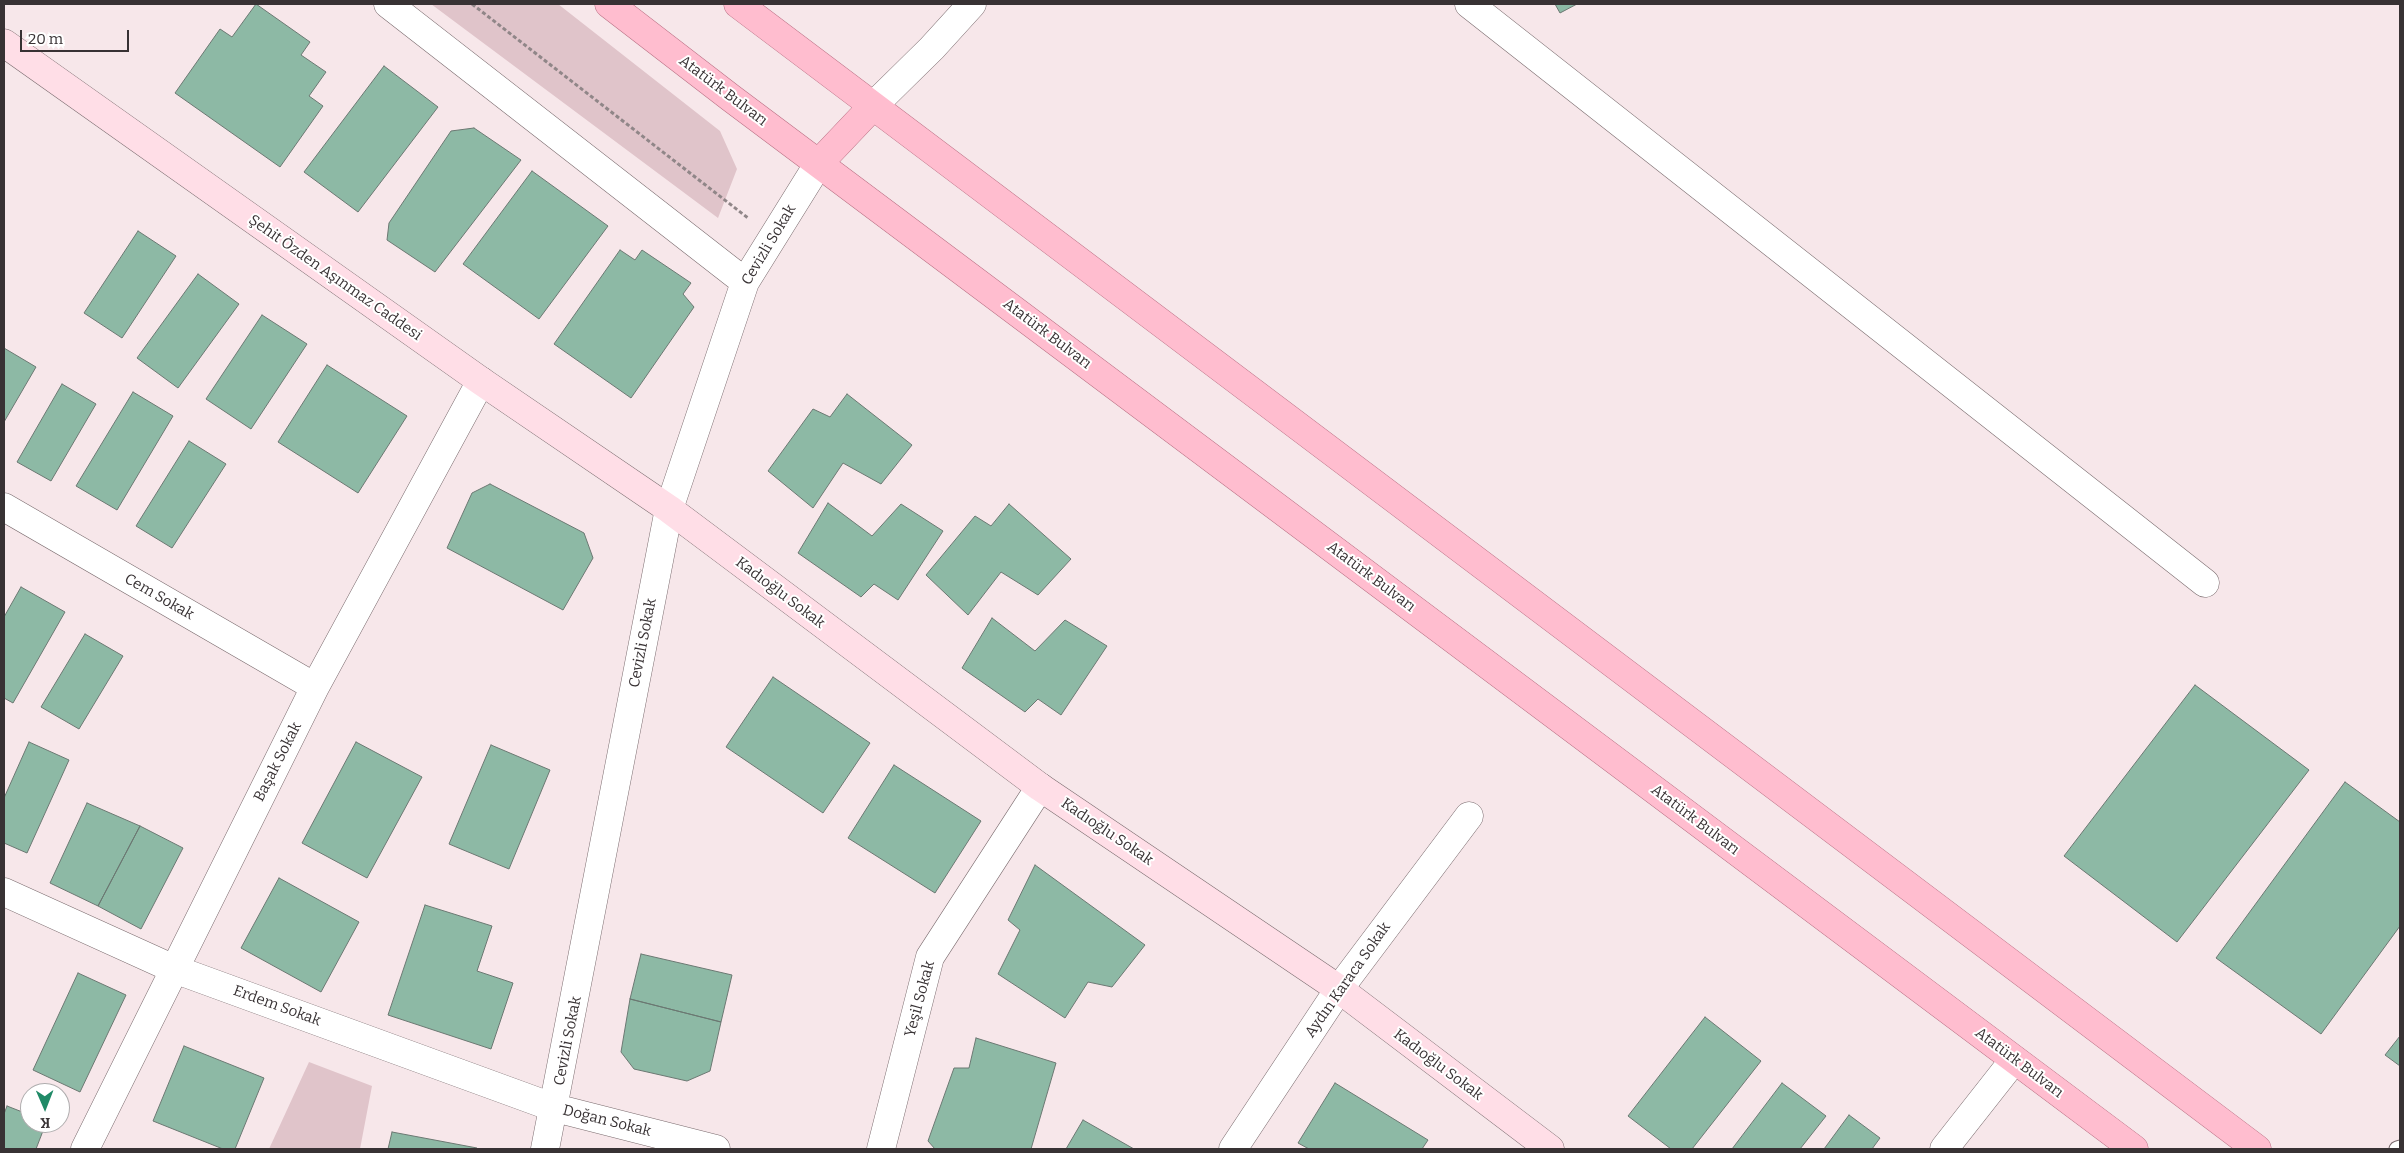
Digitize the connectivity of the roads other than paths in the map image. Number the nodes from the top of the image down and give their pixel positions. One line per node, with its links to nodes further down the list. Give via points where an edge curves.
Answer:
1 (388, 4): 9 (street)
2 (610, 4): 8 (main road, Atatürk Bulvarı)
3 (738, 4): 7 (main road)
4 (972, 4): 7 (street)
5 (1469, 4): 13 (street)
6 (4, 43): 10 (street, Şehit Özden Aşınmaz Caddesi)
7 (873, 106): 8 (main road); 30 (main road)
8 (819, 163): 9 (street, Cevizli Sokak); 20 (main road, Atatürk Bulvarı)
9 (745, 282): 12 (street, Cevizli Sokak)
10 (481, 381): 12 (street, Şehit Özden Aşınmaz Caddesi); 14 (street, Başak Sokak)
11 (4, 507): 14 (street, Cem Sokak)
12 (669, 509): 15 (street, Kadıoğlu Sokak); 21 (street, Cevizli Sokak)
13 (2206, 583)
14 (315, 687): 18 (street, Başak Sokak)
15 (1040, 787): 19 (street, Kadıoğlu Sokak); 25 (street, Yeşil Sokak, via 930,957)
16 (1470, 816): 19 (street, Aydın Karaca Sokak)
17 (4, 892): 18 (street, Erdem Sokak)
18 (174, 969): 21 (street, Erdem Sokak); 22 (street, Başak Sokak)
19 (1339, 989): 26 (street, Aydın Karaca Sokak); 27 (street, Kadıoğlu Sokak)
20 (2014, 1060): 28 (street); 29 (main road, Atatürk Bulvarı)
21 (555, 1108): 23 (street, Cevizli Sokak); 24 (street, Doğan Sokak)
22 (85, 1149)
23 (545, 1149)
24 (716, 1149)
25 (881, 1149)
26 (1233, 1149)
27 (1550, 1149)
28 (1944, 1149)
29 (2134, 1149)
30 (2257, 1149)

